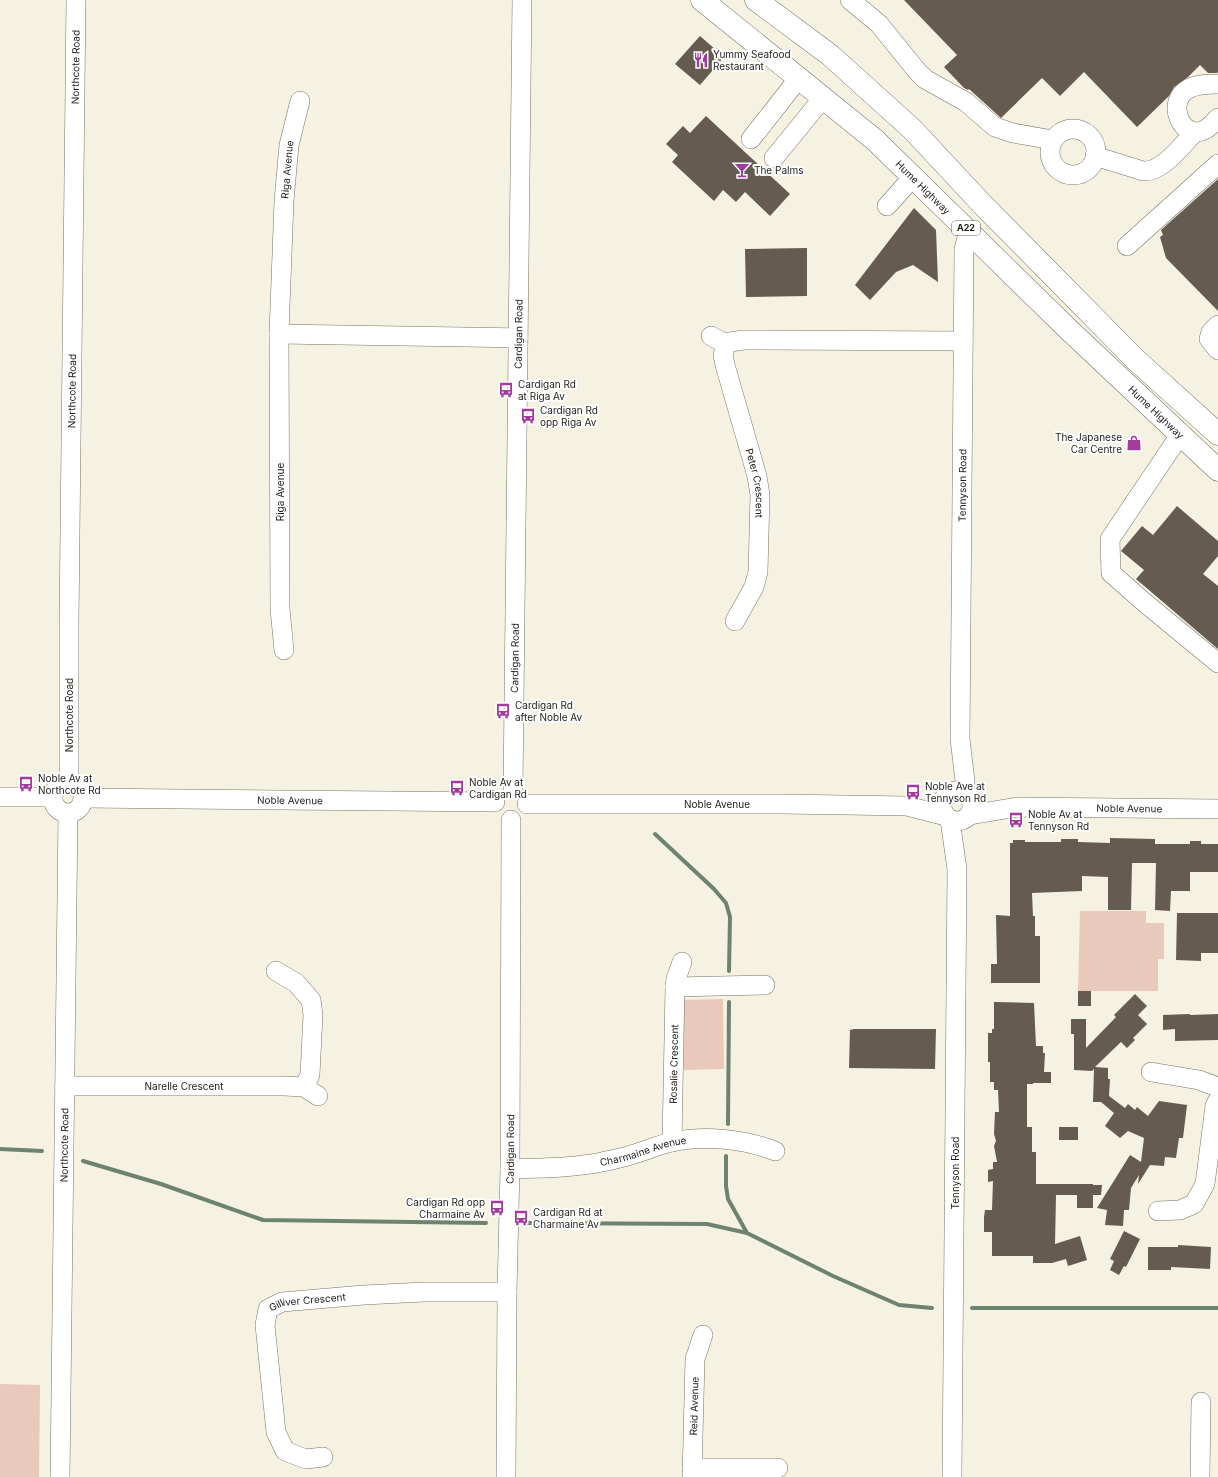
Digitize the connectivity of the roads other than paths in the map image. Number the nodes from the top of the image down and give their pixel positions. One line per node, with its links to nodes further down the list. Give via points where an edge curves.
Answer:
1 (76, 0): 32 (street, Northcote Road)
2 (522, 0): 23 (street, Cardigan Road)
3 (702, 0): 6 (highway, Hume Highway / A22)
4 (756, 0): 26 (highway, A22, via 830,55 912,129 1136,360)
5 (850, 0): 13 (street, via 879,24 925,79 966,102 995,127)
6 (799, 78): 8 (highway, Hume Highway / A22); 12 (street)
7 (1218, 84): 11 (street, via 1198,85 1187,90 1179,98 1179,118 1187,128)
8 (823, 98): 15 (street); 17 (highway, Hume Highway / A22, via 875,140)
9 (300, 101): 22 (street, Riga Avenue, via 289,145)
10 (1218, 118): 11 (street, via 1204,130)
11 (1195, 132): 14 (street, via 1163,165 1153,171 1143,171)
12 (752, 140)
13 (1053, 140): 14 (street, via 1063,131 1072,128 1081,130 1089,134 1094,142); 14 (street, via 1050,153 1052,162 1065,174 1083,173 1095,160)
14 (1095, 156)
15 (774, 158)
16 (1218, 164): 20 (street)
17 (913, 177): 18 (street); 19 (highway, Hume Highway / A22)
18 (887, 206)
19 (969, 232): 24 (street, Tennyson Road, via 964,249); 27 (highway, Hume Highway / A22)
20 (1127, 246)
21 (1218, 325): 25 (street, via 1210,332 1209,339)
22 (280, 334): 23 (street); 30 (street, Riga Avenue, via 280,609)
23 (518, 338): 33 (street, Cardigan Road)
24 (963, 341): 29 (street, Peter Crescent, via 718,340 757,476 760,495 758,572 754,587); 34 (street, Tennyson Road, via 960,739 953,781)
25 (1218, 350)
26 (1218, 434)
27 (1180, 435): 28 (highway, Hume Highway / A22); 31 (street, via 1110,539 1111,573)
28 (1218, 470)
29 (735, 621)
30 (284, 650)
31 (1218, 662)
32 (69, 783): 36 (street, via 56,788); 37 (street, via 78,786)
33 (513, 788): 38 (street, via 501,792); 39 (street, via 523,793)
34 (957, 794): 40 (street, Noble Avenue); 41 (street, Noble Avenue); 44 (street, via 942,806); 44 (street, via 973,805)
35 (0, 797): 36 (street)
36 (53, 797): 43 (street, via 53,802 59,810)
37 (84, 798): 38 (street, Noble Avenue); 43 (street, via 81,807)
38 (495, 802): 45 (street, via 499,815)
39 (527, 804): 40 (street, Noble Avenue); 45 (street, via 523,816)
40 (907, 806): 44 (street, Noble Avenue)
41 (1017, 807): 42 (street, Noble Avenue); 44 (street, Noble Avenue)
42 (1218, 809)
43 (68, 814): 51 (street, Northcote Road)
44 (958, 818): 66 (street, Tennyson Road)
45 (511, 820): 56 (street, Cardigan Road)
46 (682, 962): 49 (street, Rosalie Crescent)
47 (276, 971): 51 (street, Narelle Crescent, via 296,983 311,1000 311,1092)
48 (765, 985): 49 (street)
49 (675, 987): 54 (street, Rosalie Crescent)
50 (1151, 1072): 52 (street, via 1199,1080)
51 (65, 1086): 64 (street, Northcote Road)
52 (1218, 1087)
53 (1218, 1100): 57 (street, via 1202,1190 1194,1204 1180,1210)
54 (672, 1142): 55 (street, Charmaine Avenue, via 696,1139 733,1140 758,1144); 56 (street, Charmaine Avenue, via 600,1162)
55 (775, 1151)
56 (510, 1169): 58 (street, Cardigan Road)
57 (1158, 1211)
58 (507, 1292): 61 (street, Gilliver Crescent, via 364,1295 282,1302 268,1309 265,1325 276,1432 285,1452 306,1459); 65 (street, Cardigan Road)
59 (703, 1336): 63 (street, Reid Avenue, via 695,1359)
60 (1201, 1402): 67 (street)
61 (323, 1457)
62 (778, 1468): 63 (street)
63 (692, 1472)
64 (60, 1477)
65 (506, 1477)
66 (952, 1477)
67 (1200, 1477)

